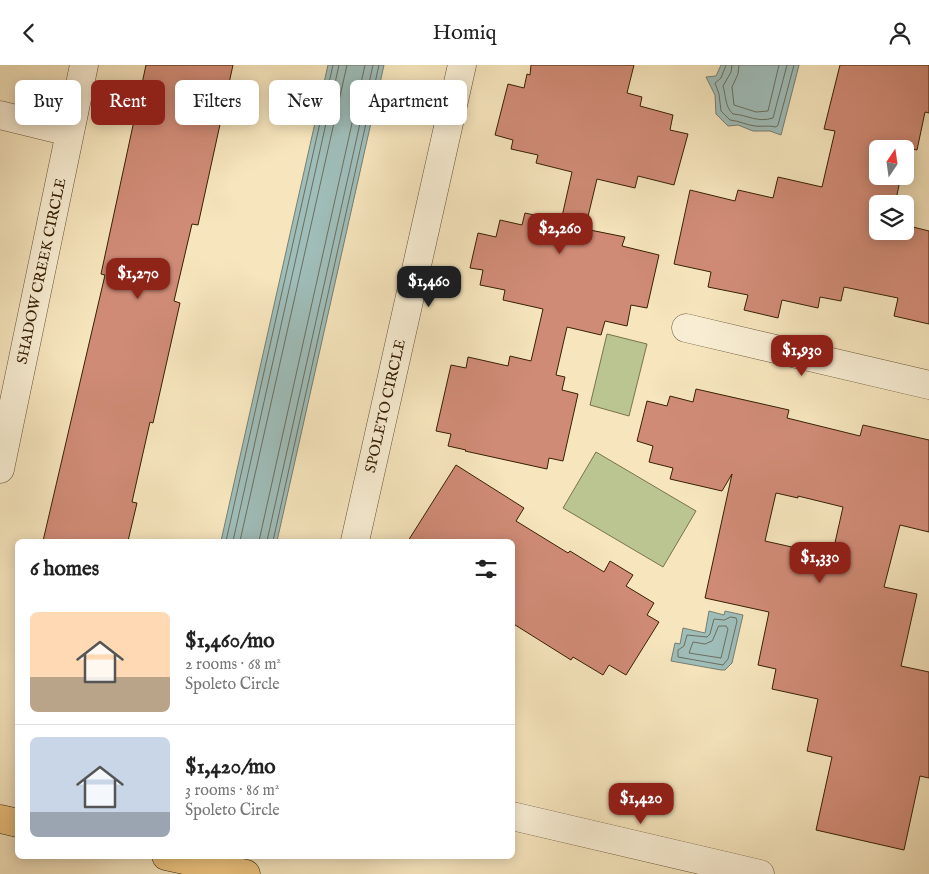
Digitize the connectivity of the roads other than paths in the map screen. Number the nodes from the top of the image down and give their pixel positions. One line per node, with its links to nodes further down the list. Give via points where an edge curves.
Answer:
1 (84, 65): 4 (street, SHADOW CREEK CIRCLE)
2 (462, 65): 8 (street, SPOLETO CIRCLE)
3 (0, 115): 4 (street)
4 (69, 132): 7 (street, SHADOW CREEK CIRCLE)
5 (686, 328): 6 (street)
6 (929, 385)
7 (0, 469)
8 (355, 539)
9 (515, 818): 14 (street)
10 (0, 819): 11 (main road)
11 (15, 822)
12 (179, 859): 13 (main road)
13 (246, 874)
14 (760, 874)

